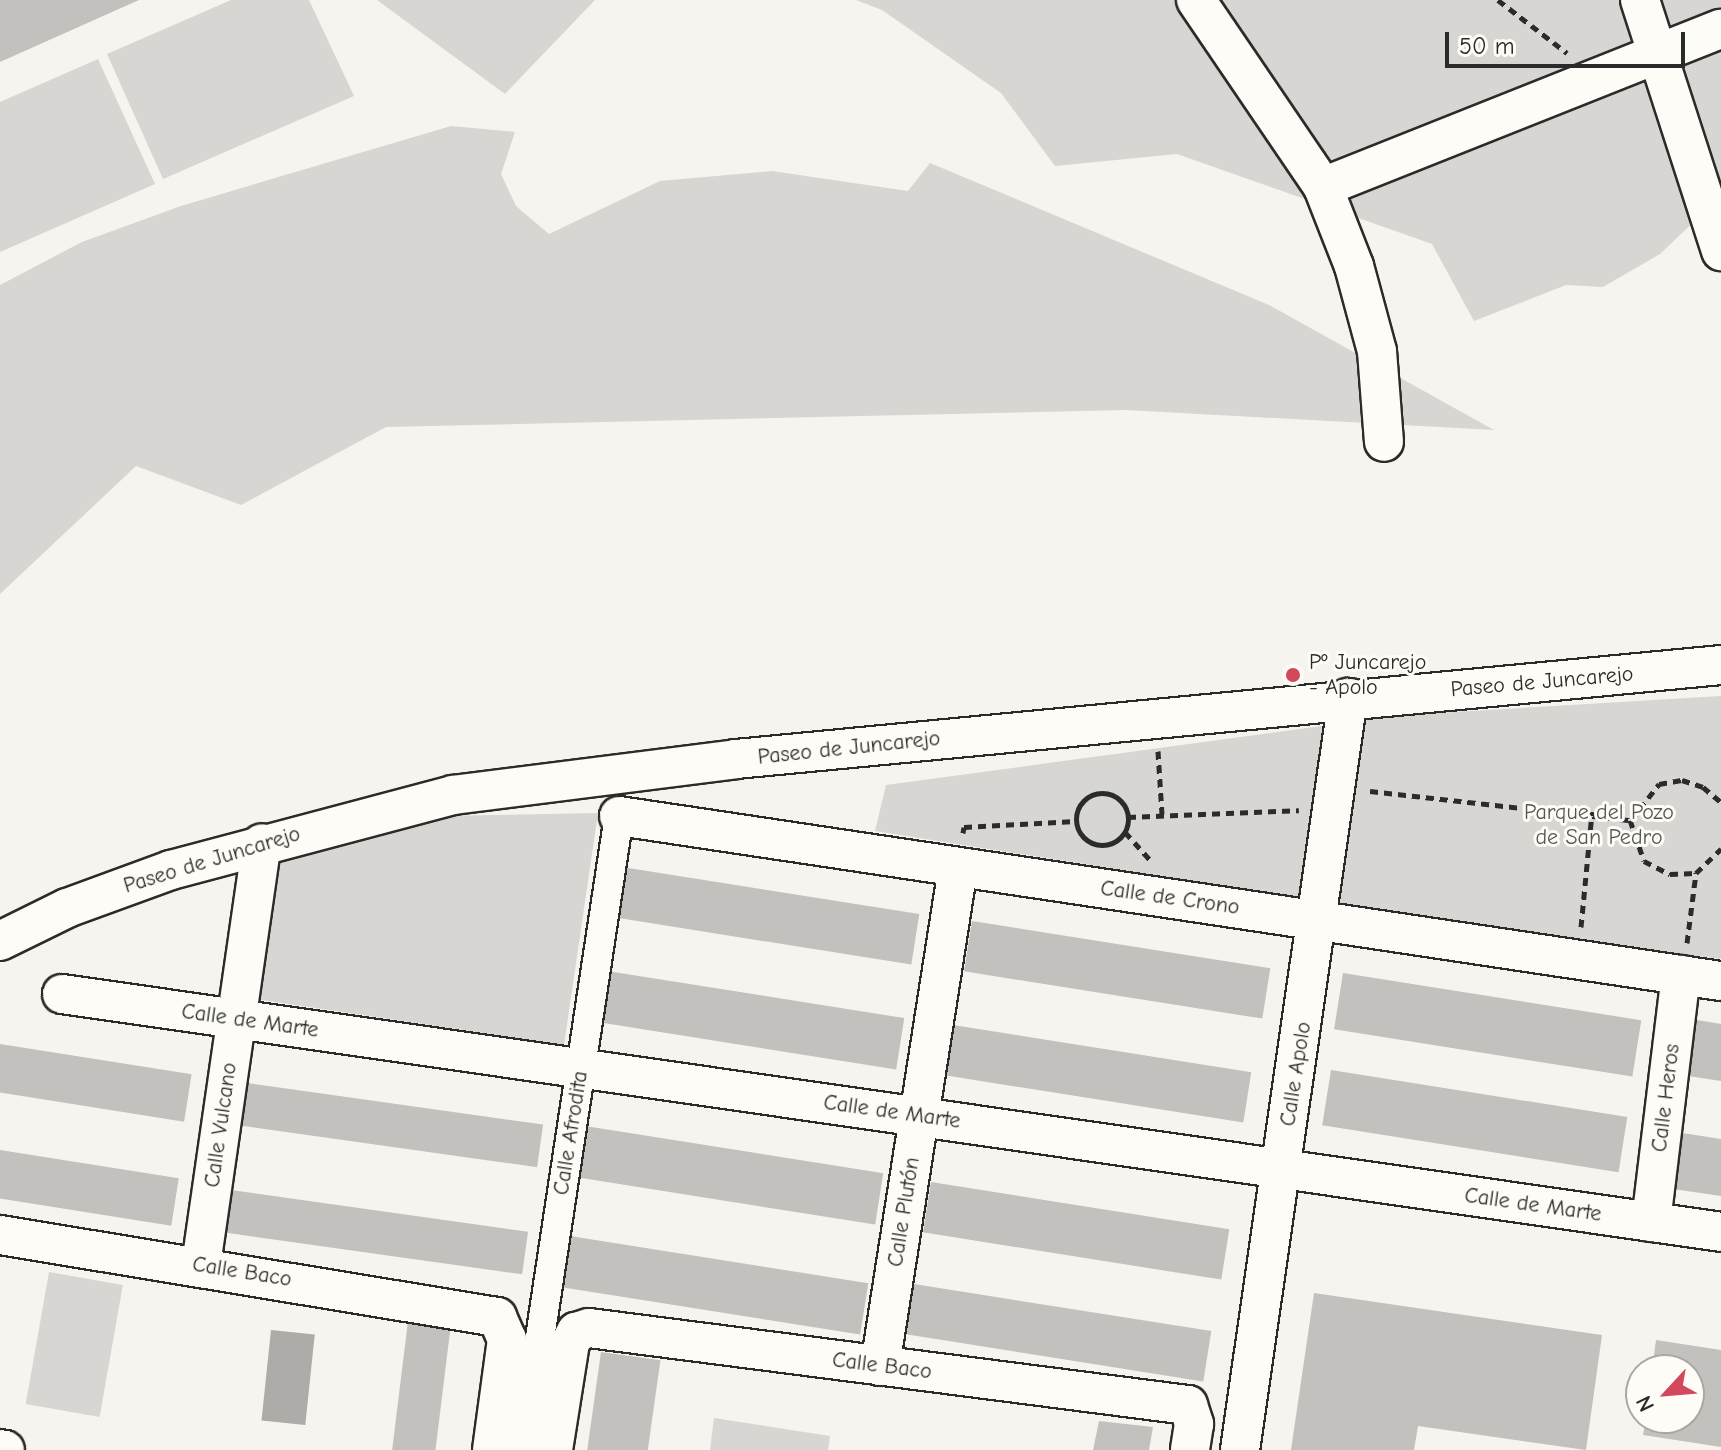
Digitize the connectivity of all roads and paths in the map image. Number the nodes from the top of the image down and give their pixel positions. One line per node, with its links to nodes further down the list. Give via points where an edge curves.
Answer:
1 (1196, 0): 5 (street)
2 (1640, 0): 4 (street)
3 (1721, 29): 4 (street)
4 (1657, 55): 5 (street); 6 (street)
5 (1323, 187): 7 (street, via 1354,266 1377,351)
6 (1721, 251)
7 (1384, 442)
8 (1721, 665): 9 (street, Paseo de Juncarejo)
9 (1348, 698): 10 (street, Paseo de Juncarejo); 11 (street, Calle Apolo)
10 (1156, 718): 14 (path); 19 (street, Paseo de Juncarejo, via 736,759 453,795)
11 (1336, 787): 13 (path); 14 (path, via 1303,809); 23 (street, Calle Apolo)
12 (1721, 802): 17 (path, via 1703,787 1682,780 1659,784)
13 (1592, 812): 17 (path); 25 (path)
14 (1162, 814): 16 (path)
15 (619, 816): 21 (street, Calle de Crono); 30 (street, Calle Afrodita)
16 (1128, 817): 18 (path, via 1119,839 1104,845 1089,841); 18 (path, via 1121,801 1105,793 1081,804)
17 (1630, 820): 22 (path, via 1644,861 1670,874)
18 (1076, 821): 21 (path, via 964,827)
19 (262, 843): 24 (street, Paseo de Juncarejo, via 67,908); 29 (street, Calle Vulcano)
20 (1721, 849): 22 (path)
21 (958, 868): 23 (street, Calle de Crono); 31 (street, Calle Plutón)
22 (1696, 873): 26 (path)
23 (1319, 921): 25 (street, Calle de Crono); 32 (street, Calle Apolo)
24 (0, 941)
25 (1578, 960): 26 (street, Calle de Crono)
26 (1683, 962): 27 (street, Calle de Crono); 33 (street, Calle Heros)
27 (1721, 981)
28 (62, 994): 29 (street, Calle de Marte)
29 (237, 1019): 30 (street, Calle de Marte); 36 (street, Calle Vulcano)
30 (581, 1067): 31 (street, Calle de Marte); 39 (street, Calle Afrodita)
31 (919, 1115): 32 (street, Calle de Marte); 37 (street, Calle Plutón)
32 (1281, 1168): 33 (street, Calle de Marte); 42 (street, Calle Apolo)
33 (1651, 1222): 34 (street, Calle de Marte)
34 (1721, 1232)
35 (0, 1235): 36 (street, Calle Baco)
36 (201, 1265): 38 (street, Calle Baco, via 483,1312 505,1324)
37 (880, 1366): 40 (street, Calle Baco, via 589,1328 576,1332 570,1343); 41 (street, Calle Baco, via 1188,1405)
38 (492, 1450)
39 (523, 1450)
40 (553, 1450)
41 (1190, 1450)
42 (1240, 1450)

